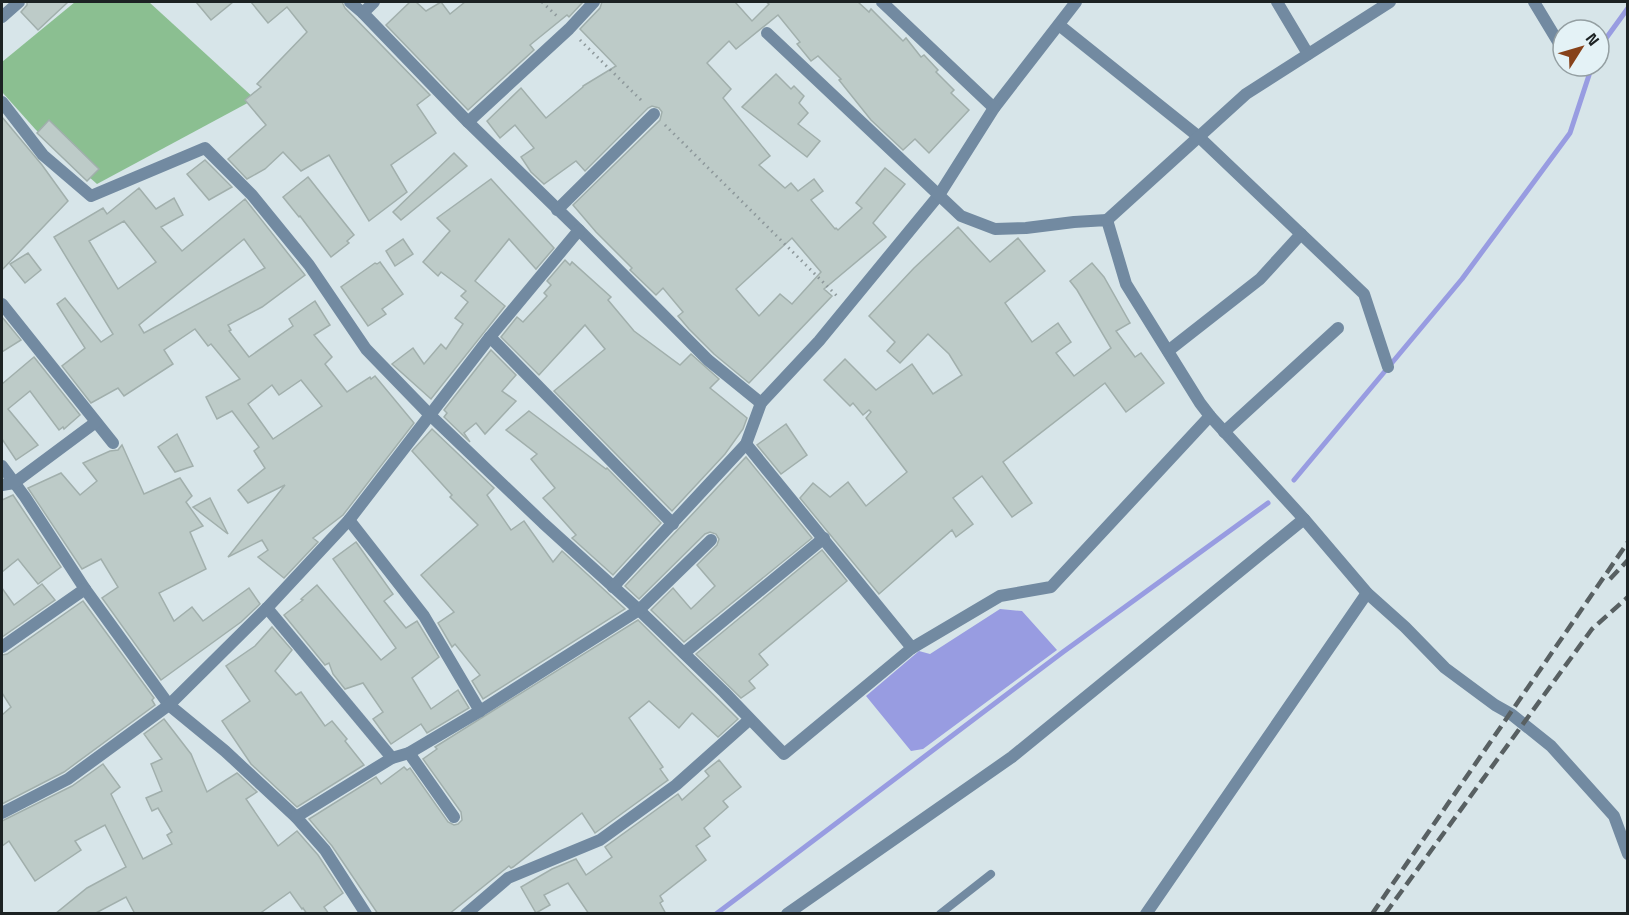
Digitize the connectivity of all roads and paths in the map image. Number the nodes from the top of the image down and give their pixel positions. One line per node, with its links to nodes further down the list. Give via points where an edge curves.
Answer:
1 (19, 2): 12 (street)
2 (350, 2): 11 (street)
3 (374, 2): 11 (street)
4 (542, 2): 14 (path)
5 (594, 2): 14 (street)
6 (882, 2): 19 (street)
7 (1076, 2): 13 (street)
8 (1277, 2): 17 (street)
9 (1390, 2): 17 (street)
10 (1533, 2): 15 (street)
11 (363, 14): 21 (street)
12 (2, 17)
13 (1059, 25): 19 (street); 22 (street)
14 (569, 29): 20 (path); 21 (street)
15 (1551, 31)
16 (768, 33): 23 (street)
17 (1308, 54): 22 (street, via 1246,94)
18 (2, 102): 35 (street, via 43,155 91,196 205,148 252,195 309,265 366,349)
19 (994, 108): 23 (street)
20 (654, 114): 24 (street); 29 (path)
21 (468, 122): 24 (street)
22 (1199, 137): 25 (street); 27 (street)
23 (939, 195): 25 (street, via 961,216 995,229); 29 (street)
24 (557, 210): 26 (street)
25 (1107, 220): 32 (street, via 1126,284)
26 (579, 230): 31 (street); 34 (street, via 708,360)
27 (1301, 234): 32 (street, via 1260,279); 33 (street, via 1364,294)
28 (2, 304): 37 (street)
29 (846, 306): 34 (street)
30 (1338, 328): 38 (street)
31 (490, 337): 35 (street); 45 (street)
32 (1168, 351): 36 (street)
33 (1388, 367)
34 (761, 403): 40 (street)
35 (430, 415): 43 (street); 48 (street)
36 (1210, 416): 38 (street); 54 (street, via 1051,587 1000,596)
37 (96, 422): 39 (street); 42 (street)
38 (1224, 432): 44 (street)
39 (113, 443)
40 (746, 444): 45 (street); 46 (street)
41 (2, 466): 42 (street)
42 (8, 484): 49 (street)
43 (349, 519): 51 (street); 57 (street, via 424,616)
44 (1304, 519): 50 (street); 68 (street, via 1012,757)
45 (673, 524): 48 (street)
46 (824, 538): 54 (street); 55 (street)
47 (711, 540): 52 (street)
48 (613, 586): 52 (street)
49 (85, 589): 53 (street); 56 (street)
50 (1367, 593): 64 (street, via 1445,668 1551,746 1614,816); 70 (street)
51 (267, 608): 56 (street); 60 (street)
52 (639, 610): 55 (street); 57 (street)
53 (2, 647)
54 (912, 648): 58 (street, via 784,754)
55 (684, 653): 58 (street)
56 (169, 705): 61 (street, via 68,779); 62 (street)
57 (480, 711): 59 (street)
58 (749, 720): 67 (street, via 676,785 600,840 508,878)
59 (409, 753): 60 (street); 63 (street)
60 (392, 758): 62 (street)
61 (2, 813)
62 (296, 817): 66 (street, via 326,850)
63 (454, 817)
64 (1628, 854)
65 (991, 874): 69 (lane)
66 (360, 911)
67 (466, 914)
68 (786, 914)
69 (940, 914)
70 (1146, 914)

